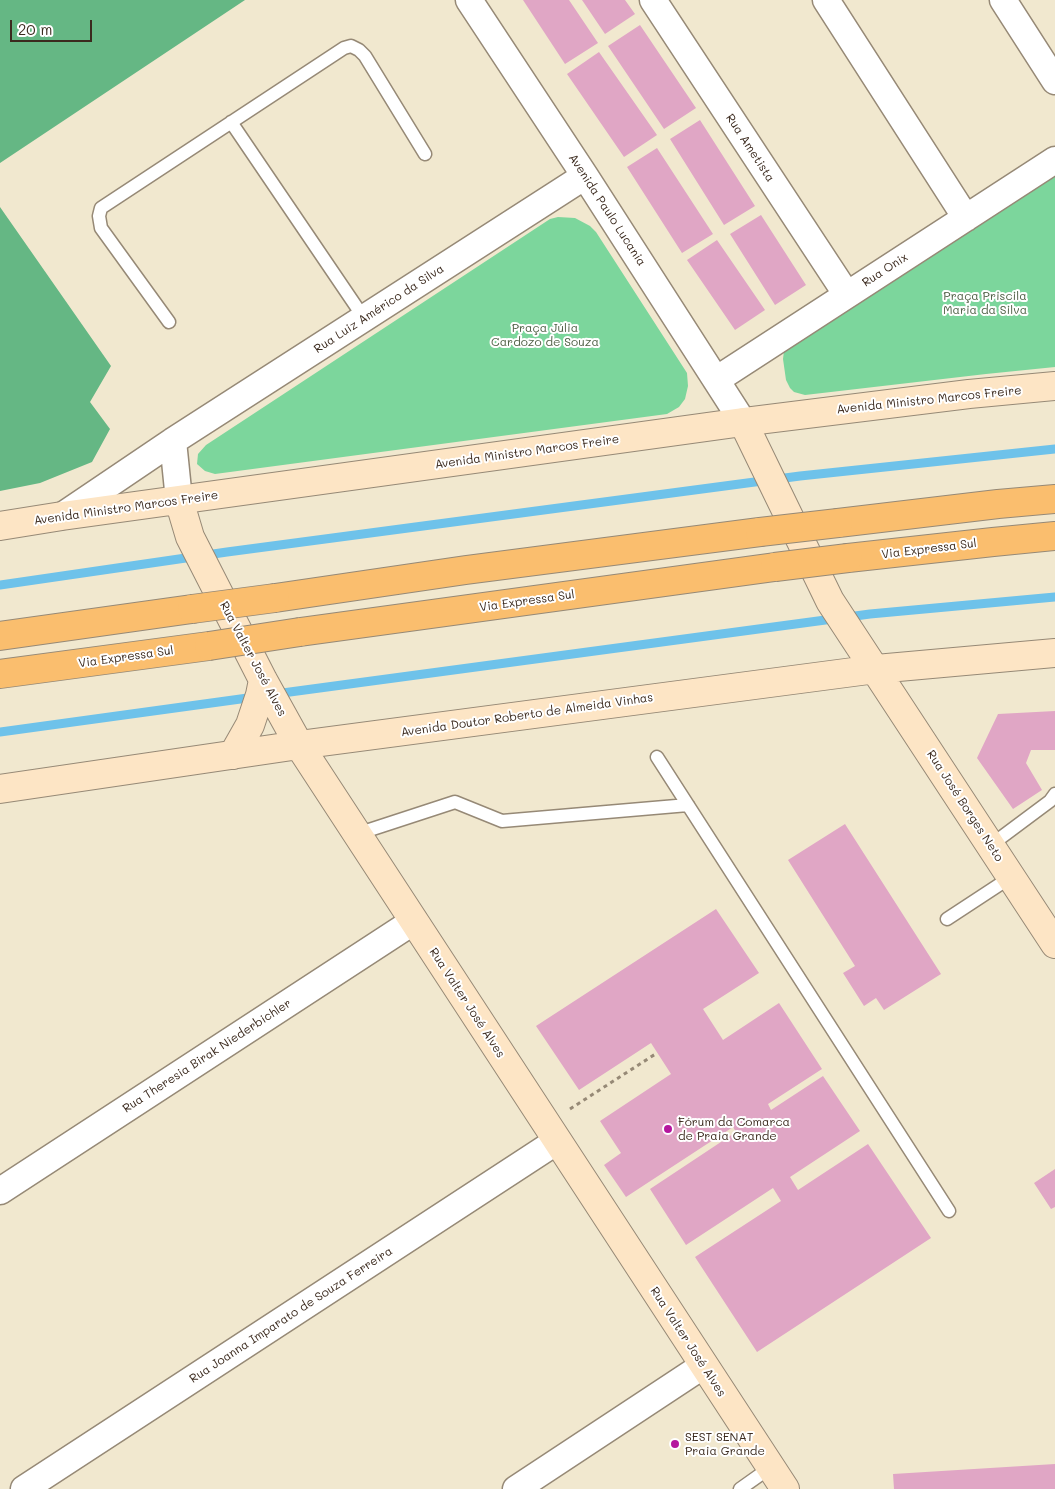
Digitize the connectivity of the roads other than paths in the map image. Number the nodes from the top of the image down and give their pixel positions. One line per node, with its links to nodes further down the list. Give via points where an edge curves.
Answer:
1 (468, 0): 9 (street, Avenida Paulo Lucania)
2 (654, 0): 11 (street, Rua Ametista)
3 (826, 0): 10 (street)
4 (1003, 0): 5 (street)
5 (1055, 81)
6 (230, 122): 7 (lane, via 351,46 365,56); 12 (lane); 13 (lane, via 101,208 101,228)
7 (425, 154)
8 (1055, 160): 10 (street, Rua Onix)
9 (585, 176): 12 (street, Rua Luiz Américo da Silva); 14 (street, Avenida Paulo Lucania)
10 (966, 218): 11 (street, Rua Onix)
11 (847, 295): 14 (street, Rua Onix)
12 (364, 318): 17 (street, Rua Luiz Américo da Silva)
13 (169, 322)
14 (716, 380): 16 (street, Avenida Paulo Lucania)
15 (1055, 386): 16 (main road, Avenida Ministro Marcos Freire)
16 (743, 422): 19 (main road, Avenida Ministro Marcos Freire); 25 (main road, Rua José Borges Neto, via 830,601)
17 (173, 441): 19 (street); 20 (street, Rua Luiz Américo da Silva)
18 (1055, 499): 23 (highway, bridge, via 760,532 466,570)
19 (179, 500): 20 (main road, Avenida Ministro Marcos Freire); 27 (main road, Rua Valter José Alves, via 199,555)
20 (62, 516): 21 (main road, Avenida Ministro Marcos Freire)
21 (0, 526)
22 (1055, 536): 26 (highway, Via Expressa Sul, bridge, via 775,567)
23 (0, 636)
24 (1055, 653): 25 (main road, Avenida Doutor Roberto de Almeida Vinhas)
25 (876, 668): 28 (main road, Avenida Doutor Roberto de Almeida Vinhas); 35 (main road, Rua José Borges Neto)
26 (0, 674)
27 (265, 692): 28 (main road, Rua Valter José Alves); 29 (main road)
28 (299, 745): 29 (main road, Avenida Doutor Roberto de Almeida Vinhas); 34 (main road, Rua Valter José Alves)
29 (233, 755): 31 (main road, Avenida Doutor Roberto de Almeida Vinhas)
30 (657, 756): 33 (lane)
31 (0, 789)
32 (1055, 794): 35 (lane)
33 (688, 805): 34 (lane, via 502,822 455,802); 42 (lane)
34 (357, 834): 38 (main road, Rua Valter José Alves)
35 (991, 845): 36 (main road, Rua José Borges Neto)
36 (1011, 877): 37 (lane); 39 (main road, Rua José Borges Neto)
37 (947, 919)
38 (414, 921): 40 (main road, Rua Valter José Alves); 41 (street, Rua Theresia Birak Niederbichler)
39 (1055, 944)
40 (552, 1132): 43 (main road, Rua Valter José Alves); 45 (street, Rua Joanna Imparato de Souza Ferreira)
41 (0, 1191)
42 (949, 1210)
43 (704, 1365): 44 (main road, Rua Valter José Alves); 46 (street)
44 (778, 1478): 47 (lane)
45 (24, 1489)
46 (516, 1489)
47 (740, 1489)

